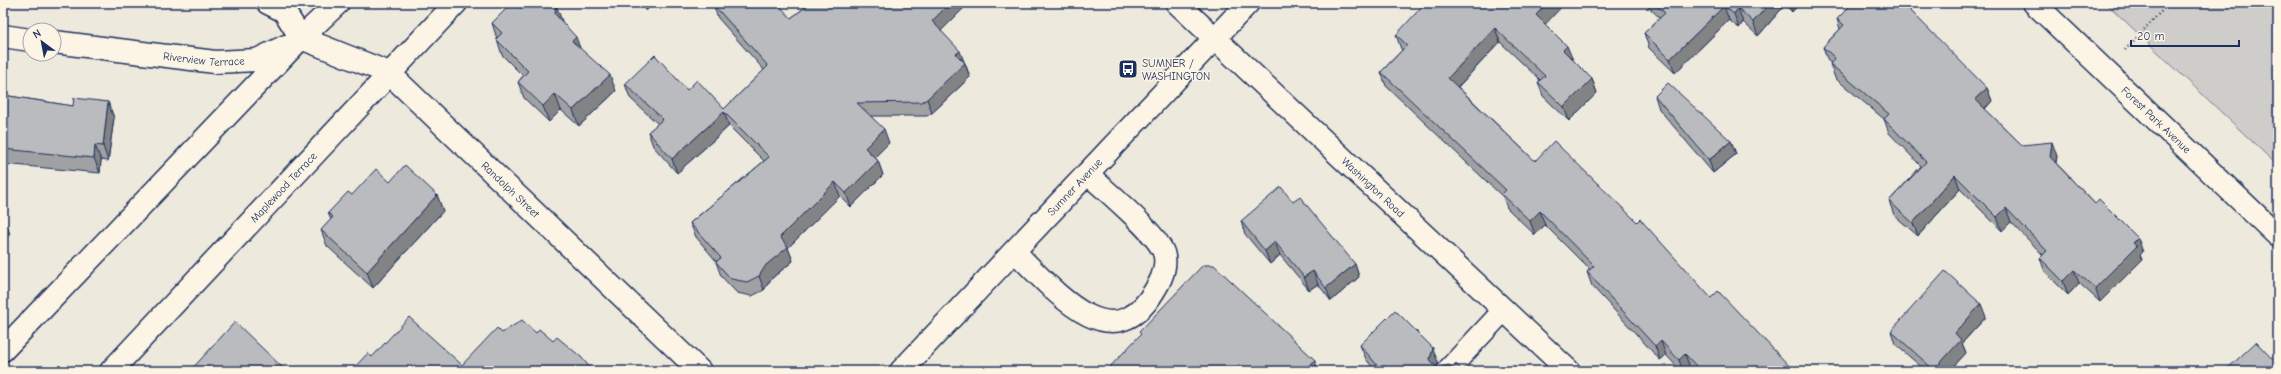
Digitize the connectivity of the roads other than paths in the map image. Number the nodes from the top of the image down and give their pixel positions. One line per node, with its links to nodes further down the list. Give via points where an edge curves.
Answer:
1 (268, 3): 8 (street, via 284,11)
2 (338, 3): 8 (street)
3 (456, 3): 12 (street, Maplewood Terrace)
4 (1177, 3): 9 (street, Washington Road)
5 (1248, 3): 9 (street, Sumner Avenue)
6 (2034, 3): 14 (street, Forest Park Avenue)
7 (3, 36): 10 (street)
8 (301, 38): 11 (street, Riverview Terrace, via 257,60 214,62); 12 (street, Randolph Street); 17 (street)
9 (1215, 38): 13 (street, Sumner Avenue); 16 (street, Washington Road)
10 (22, 39)
11 (62, 43)
12 (389, 74): 18 (street, Maplewood Terrace); 19 (street, Randolph Street)
13 (1087, 173): 15 (street, Sumner Avenue); 15 (lane, via 1156,239 1164,254 1160,283 1136,315 1116,322 1099,321 1077,310)
14 (2278, 236)
15 (1014, 251): 20 (street, Sumner Avenue)
16 (1504, 310): 21 (lane); 22 (street, Washington Road)
17 (3, 350)
18 (110, 371)
19 (700, 371)
20 (901, 371)
21 (1447, 371)
22 (1570, 371)

